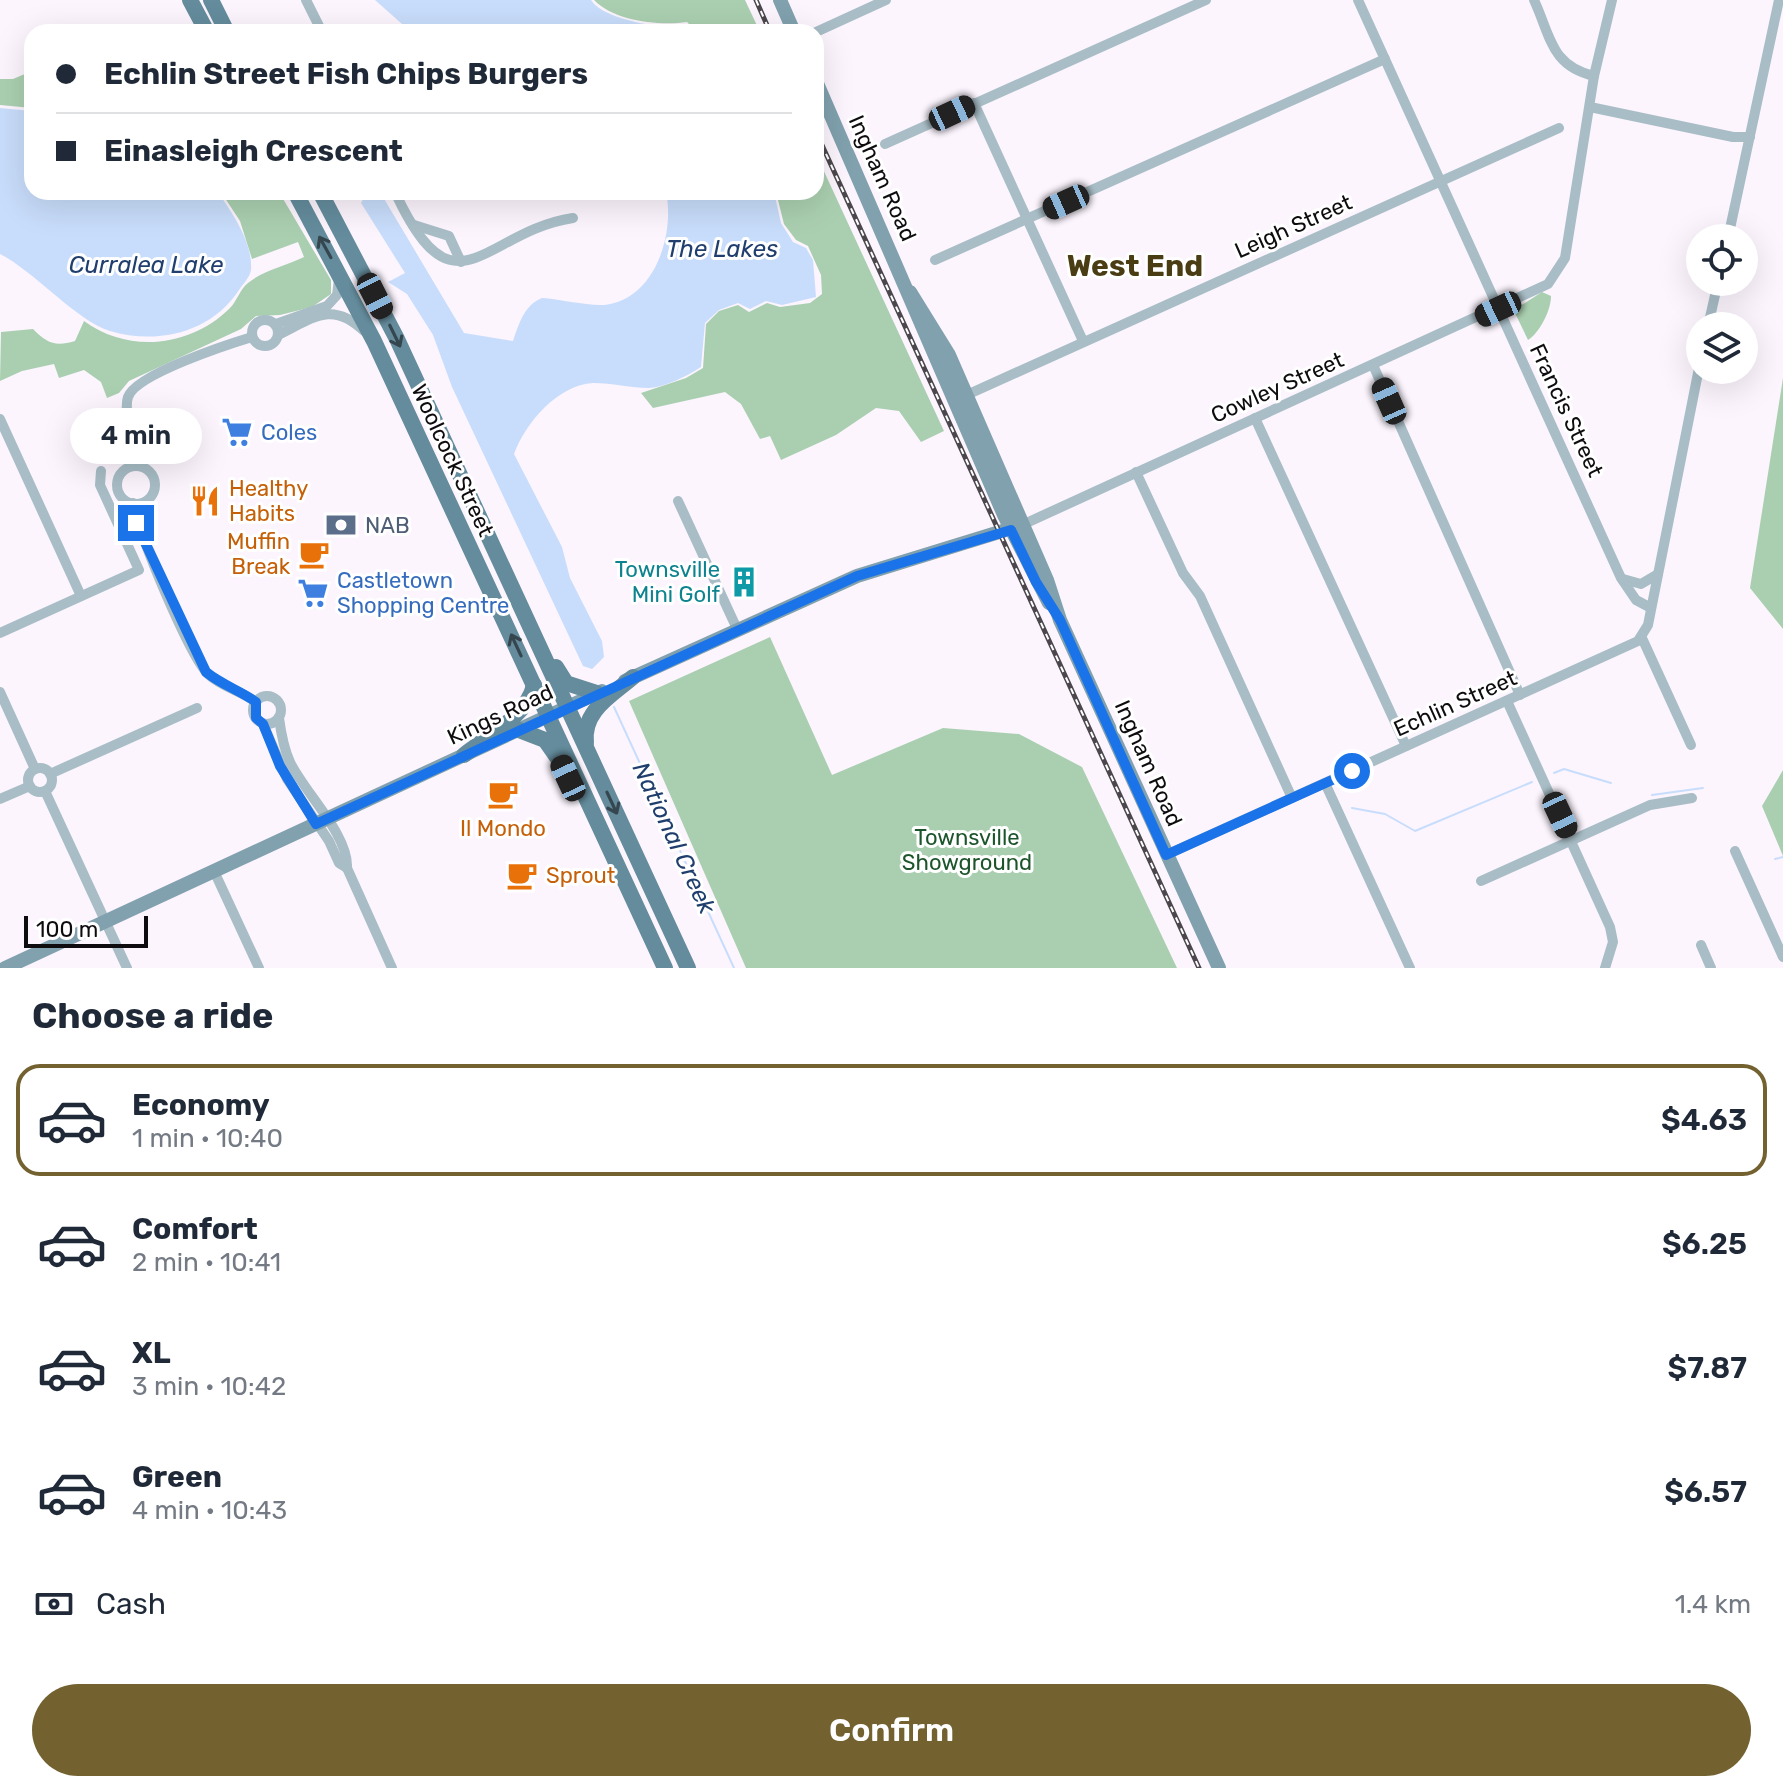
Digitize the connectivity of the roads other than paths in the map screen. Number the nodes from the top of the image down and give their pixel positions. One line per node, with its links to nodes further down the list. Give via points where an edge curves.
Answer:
1 (190, 0): 11 (main road)
2 (211, 0): 12 (main road)
3 (306, 0): 13 (street)
4 (780, 0): 14 (main road)
5 (886, 0): 15 (street)
6 (1206, 0): 19 (street)
7 (1358, 0): 16 (street, Francis Street)
8 (1534, 0): 17 (street, via 1562,63)
9 (1612, 0): 17 (street)
10 (1779, 0): 22 (street)
11 (203, 24)
12 (223, 24)
13 (318, 24)
14 (790, 24)
15 (824, 28)
16 (1385, 59): 24 (street, Francis Street); 29 (street)
17 (1594, 76): 20 (street)
18 (824, 99): 44 (main road, Ingham Road, via 910,292 941,340)
19 (974, 103): 23 (street); 29 (street)
20 (1590, 107): 22 (street); 37 (street, Cowley Street, via 1565,258 1548,284)
21 (1559, 128): 24 (street, Leigh Street)
22 (1750, 137): 30 (street)
23 (885, 144)
24 (1441, 182): 37 (street, Francis Street); 41 (street, Leigh Street)
25 (299, 200): 36 (main road, Woolcock Street, one-way to 25)
26 (324, 200): 56 (main road, Woolcock Street, one-way to 56, via 397,339)
27 (400, 200): 31 (street)
28 (573, 218): 34 (street, via 541,225 479,259 461,262)
29 (1026, 218): 35 (street); 41 (street)
30 (1731, 224)
31 (414, 225): 32 (street); 33 (street)
32 (438, 232): 33 (street); 34 (street, via 449,236)
33 (429, 248): 34 (street, via 433,254)
34 (448, 251)
35 (935, 260)
36 (339, 273): 38 (street, via 337,295 327,306); 40 (main road, Woolcock Street)
37 (1498, 309): 42 (street, Cowley Street); 54 (street, Francis Street)
38 (277, 330): 39 (street, via 273,344 265,346); 39 (street, via 268,319 259,321); 40 (street, via 338,313)
39 (252, 337): 47 (street, via 142,382 128,397)
40 (374, 341): 62 (main road, Woolcock Street, one-way to 40)
41 (1083, 341): 44 (street, Leigh Street)
42 (1373, 365): 45 (street, Cowley Street); 65 (street)
43 (1696, 384): 53 (street)
44 (961, 398): 52 (main road, Ingham Road)
45 (1255, 418): 49 (street, Cowley Street); 75 (street)
46 (0, 419): 55 (street)
47 (134, 466): 51 (street, via 122,472 117,485 123,499); 51 (street, via 150,473 154,487 144,502)
48 (101, 471): 55 (street, via 100,485 139,570)
49 (1136, 472): 52 (street, Cowley Street); 83 (street, via 1183,573 1200,596)
50 (678, 501): 58 (street)
51 (133, 503): 67 (street, via 153,563 206,672)
52 (1017, 528): 58 (main road, Kings Road, via 857,576); 89 (main road, Ingham Road, via 1036,582 1060,620)
53 (1658, 574): 54 (street, via 1636,585); 57 (street)
54 (1621, 578): 57 (street, Francis Street, via 1636,600)
55 (81, 596): 59 (street)
56 (515, 597): 63 (main road, via 562,679); 69 (main road, Woolcock Street)
57 (1651, 608): 60 (street)
58 (738, 631): 61 (main road, Kings Road)
59 (0, 633)
60 (1642, 638): 65 (street, Echlin Street); 74 (street)
61 (633, 677): 63 (main road, Kings Road); 76 (main road, via 590,714 584,727)
62 (534, 685): 70 (main road, Woolcock Street); 77 (main road, via 526,704)
63 (605, 690): 69 (main road, Kings Road)
64 (0, 692): 78 (street)
65 (1520, 695): 66 (street, Echlin Street)
66 (1507, 701): 75 (street, Echlin Street); 87 (street)
67 (256, 702): 71 (street, via 274,698 281,709); 72 (street, via 254,714)
68 (197, 708): 79 (street)
69 (566, 708): 70 (main road, Kings Road); 76 (main road, Woolcock Street)
70 (548, 716): 73 (main road, Kings Road); 93 (main road, Woolcock Street)
71 (279, 718): 72 (street); 86 (street, via 290,762)
72 (263, 724): 86 (street, via 280,766)
73 (519, 730): 77 (main road, Kings Road); 93 (main road, via 541,736 556,752 617,883)
74 (1691, 745)
75 (1406, 746): 80 (street, Echlin Street)
76 (586, 748): 101 (main road, Woolcock Street, one-way to 101)
77 (464, 755): 86 (main road, Kings Road)
78 (35, 769): 79 (street); 81 (street)
79 (50, 774): 82 (street, via 51,785)
80 (1325, 783): 83 (street, Echlin Street); 103 (street)
81 (30, 786): 82 (street); 85 (street)
82 (45, 791): 92 (street)
83 (1292, 798): 89 (street, Echlin Street)
84 (1692, 798): 87 (street, via 1650,805)
85 (0, 799)
86 (321, 822): 90 (main road, Kings Road); 99 (street, via 347,859)
87 (1571, 840): 91 (street); 104 (street, via 1610,927 1613,942)
88 (1735, 851): 95 (street)
89 (1166, 855): 102 (main road, Ingham Road)
90 (214, 871): 92 (main road, Kings Road); 98 (street)
91 (1481, 881)
92 (105, 920): 96 (main road, Kings Road); 97 (street)
93 (648, 932): 100 (main road, Woolcock Street)
94 (1701, 945): 105 (street)
95 (1783, 957)
96 (5, 968)
97 (127, 968)
98 (259, 968)
99 (392, 968)
100 (665, 968)
101 (688, 968)
102 (1219, 968)
103 (1410, 968)
104 (1605, 968)
105 (1711, 968)

